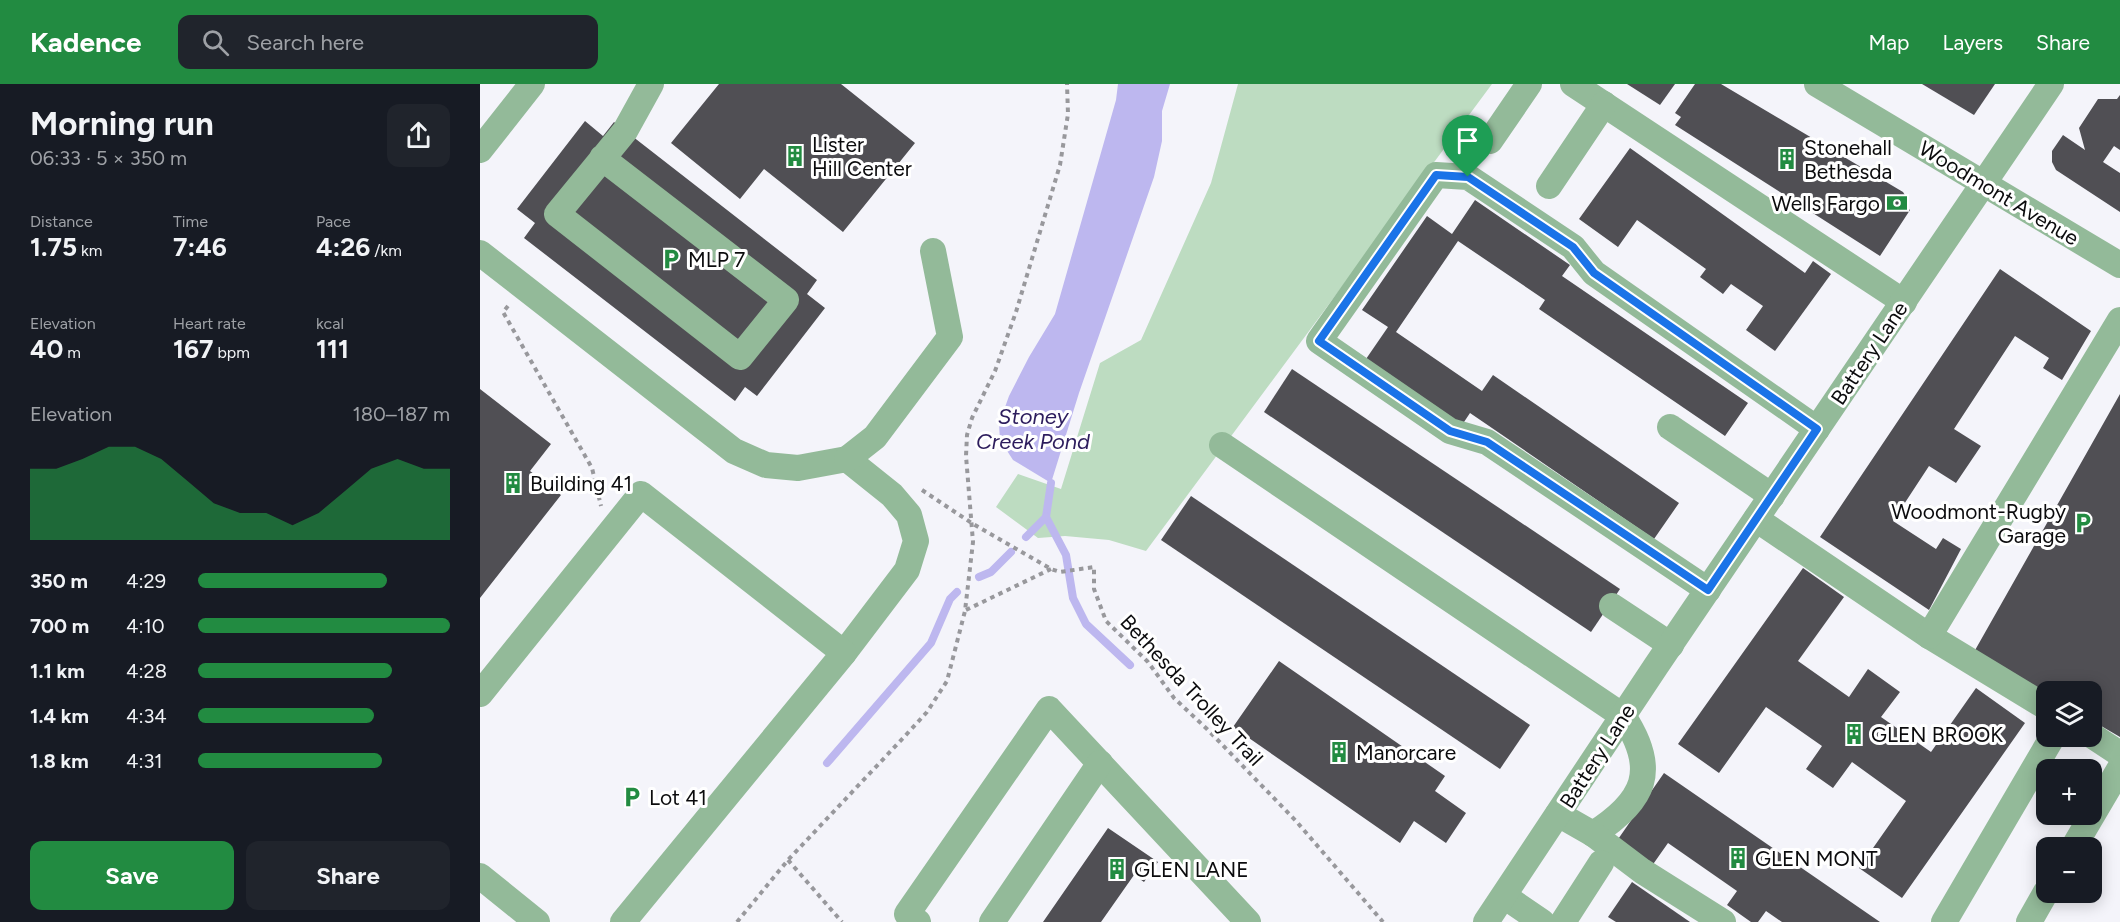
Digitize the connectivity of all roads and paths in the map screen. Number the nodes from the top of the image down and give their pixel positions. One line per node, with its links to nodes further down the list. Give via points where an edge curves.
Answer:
1 (532, 84): 10 (street)
2 (651, 84): 11 (street, via 625,131)
3 (1067, 84): 26 (path, via 1068,114 1060,165 1012,324 967,435)
4 (1529, 84): 9 (street)
5 (1573, 84): 8 (street)
6 (1817, 84): 12 (street, Woodmont Avenue)
7 (2051, 84): 12 (street, Battery Lane)
8 (1604, 104): 13 (street); 18 (street)
9 (1491, 141)
10 (480, 150)
11 (602, 158): 11 (street, via 786,300 740,357 557,214)
12 (1984, 184): 16 (street, Woodmont Avenue); 18 (street, Battery Lane)
13 (1549, 186)
14 (933, 251): 23 (street, via 950,337 875,437)
15 (480, 253): 17 (street)
16 (2120, 265)
17 (523, 286): 23 (street, via 734,451 766,465 798,468); 27 (path, via 503,312 592,468)
18 (1904, 302): 21 (street, Battery Lane)
19 (2120, 320): 32 (street)
20 (1670, 427): 24 (street)
21 (1817, 429): 24 (street, Battery Lane); 29 (street, via 1594,273 1573,247 1468,177 1436,175 1319,341 1450,431 1487,442)
22 (1222, 445): 37 (street)
23 (847, 459): 34 (street, via 909,514 916,541 907,570)
24 (1772, 496): 25 (street, Battery Lane)
25 (1756, 519): 29 (street, Battery Lane); 32 (street)
26 (973, 524): 28 (path, Bethesda Trolley Trail); 31 (path)
27 (608, 536): 34 (street, via 641,494); 35 (street)
28 (1051, 569): 31 (path); 58 (path, Bethesda Trolley Trail, via 1060,572 1094,567 1094,589 1106,621 1148,662 1174,698 1296,821)
29 (1708, 590): 33 (street, Battery Lane)
30 (1612, 606): 33 (street)
31 (965, 611): 46 (path, via 947,681 927,712)
32 (1929, 636): 36 (street)
33 (1671, 645): 37 (street, Battery Lane)
34 (844, 654): 52 (street)
35 (480, 694)
36 (2036, 701)
37 (1623, 716): 43 (street, Battery Lane); 44 (street, via 1637,738 1645,768 1638,792 1615,820)
38 (2102, 742): 40 (street)
39 (2047, 747): 63 (street)
40 (2120, 754)
41 (1100, 764): 55 (street, via 1048,709 907,914); 56 (street); 57 (street)
42 (2120, 768): 45 (street)
43 (1558, 814): 44 (street); 49 (street, Battery Lane)
44 (1593, 834): 62 (street, via 1642,871)
45 (2079, 837)
46 (788, 860): 53 (path); 54 (path)
47 (1601, 862): 61 (street)
48 (480, 876): 51 (street)
49 (1504, 896): 59 (street, Battery Lane); 60 (street)
50 (2040, 903): 64 (street)
51 (537, 922)
52 (623, 922)
53 (736, 922)
54 (842, 922)
55 (918, 922)
56 (992, 922)
57 (1248, 922)
58 (1383, 922)
59 (1486, 922)
60 (1542, 922)
61 (1563, 922)
62 (1723, 922)
63 (1944, 922)
64 (2029, 922)

